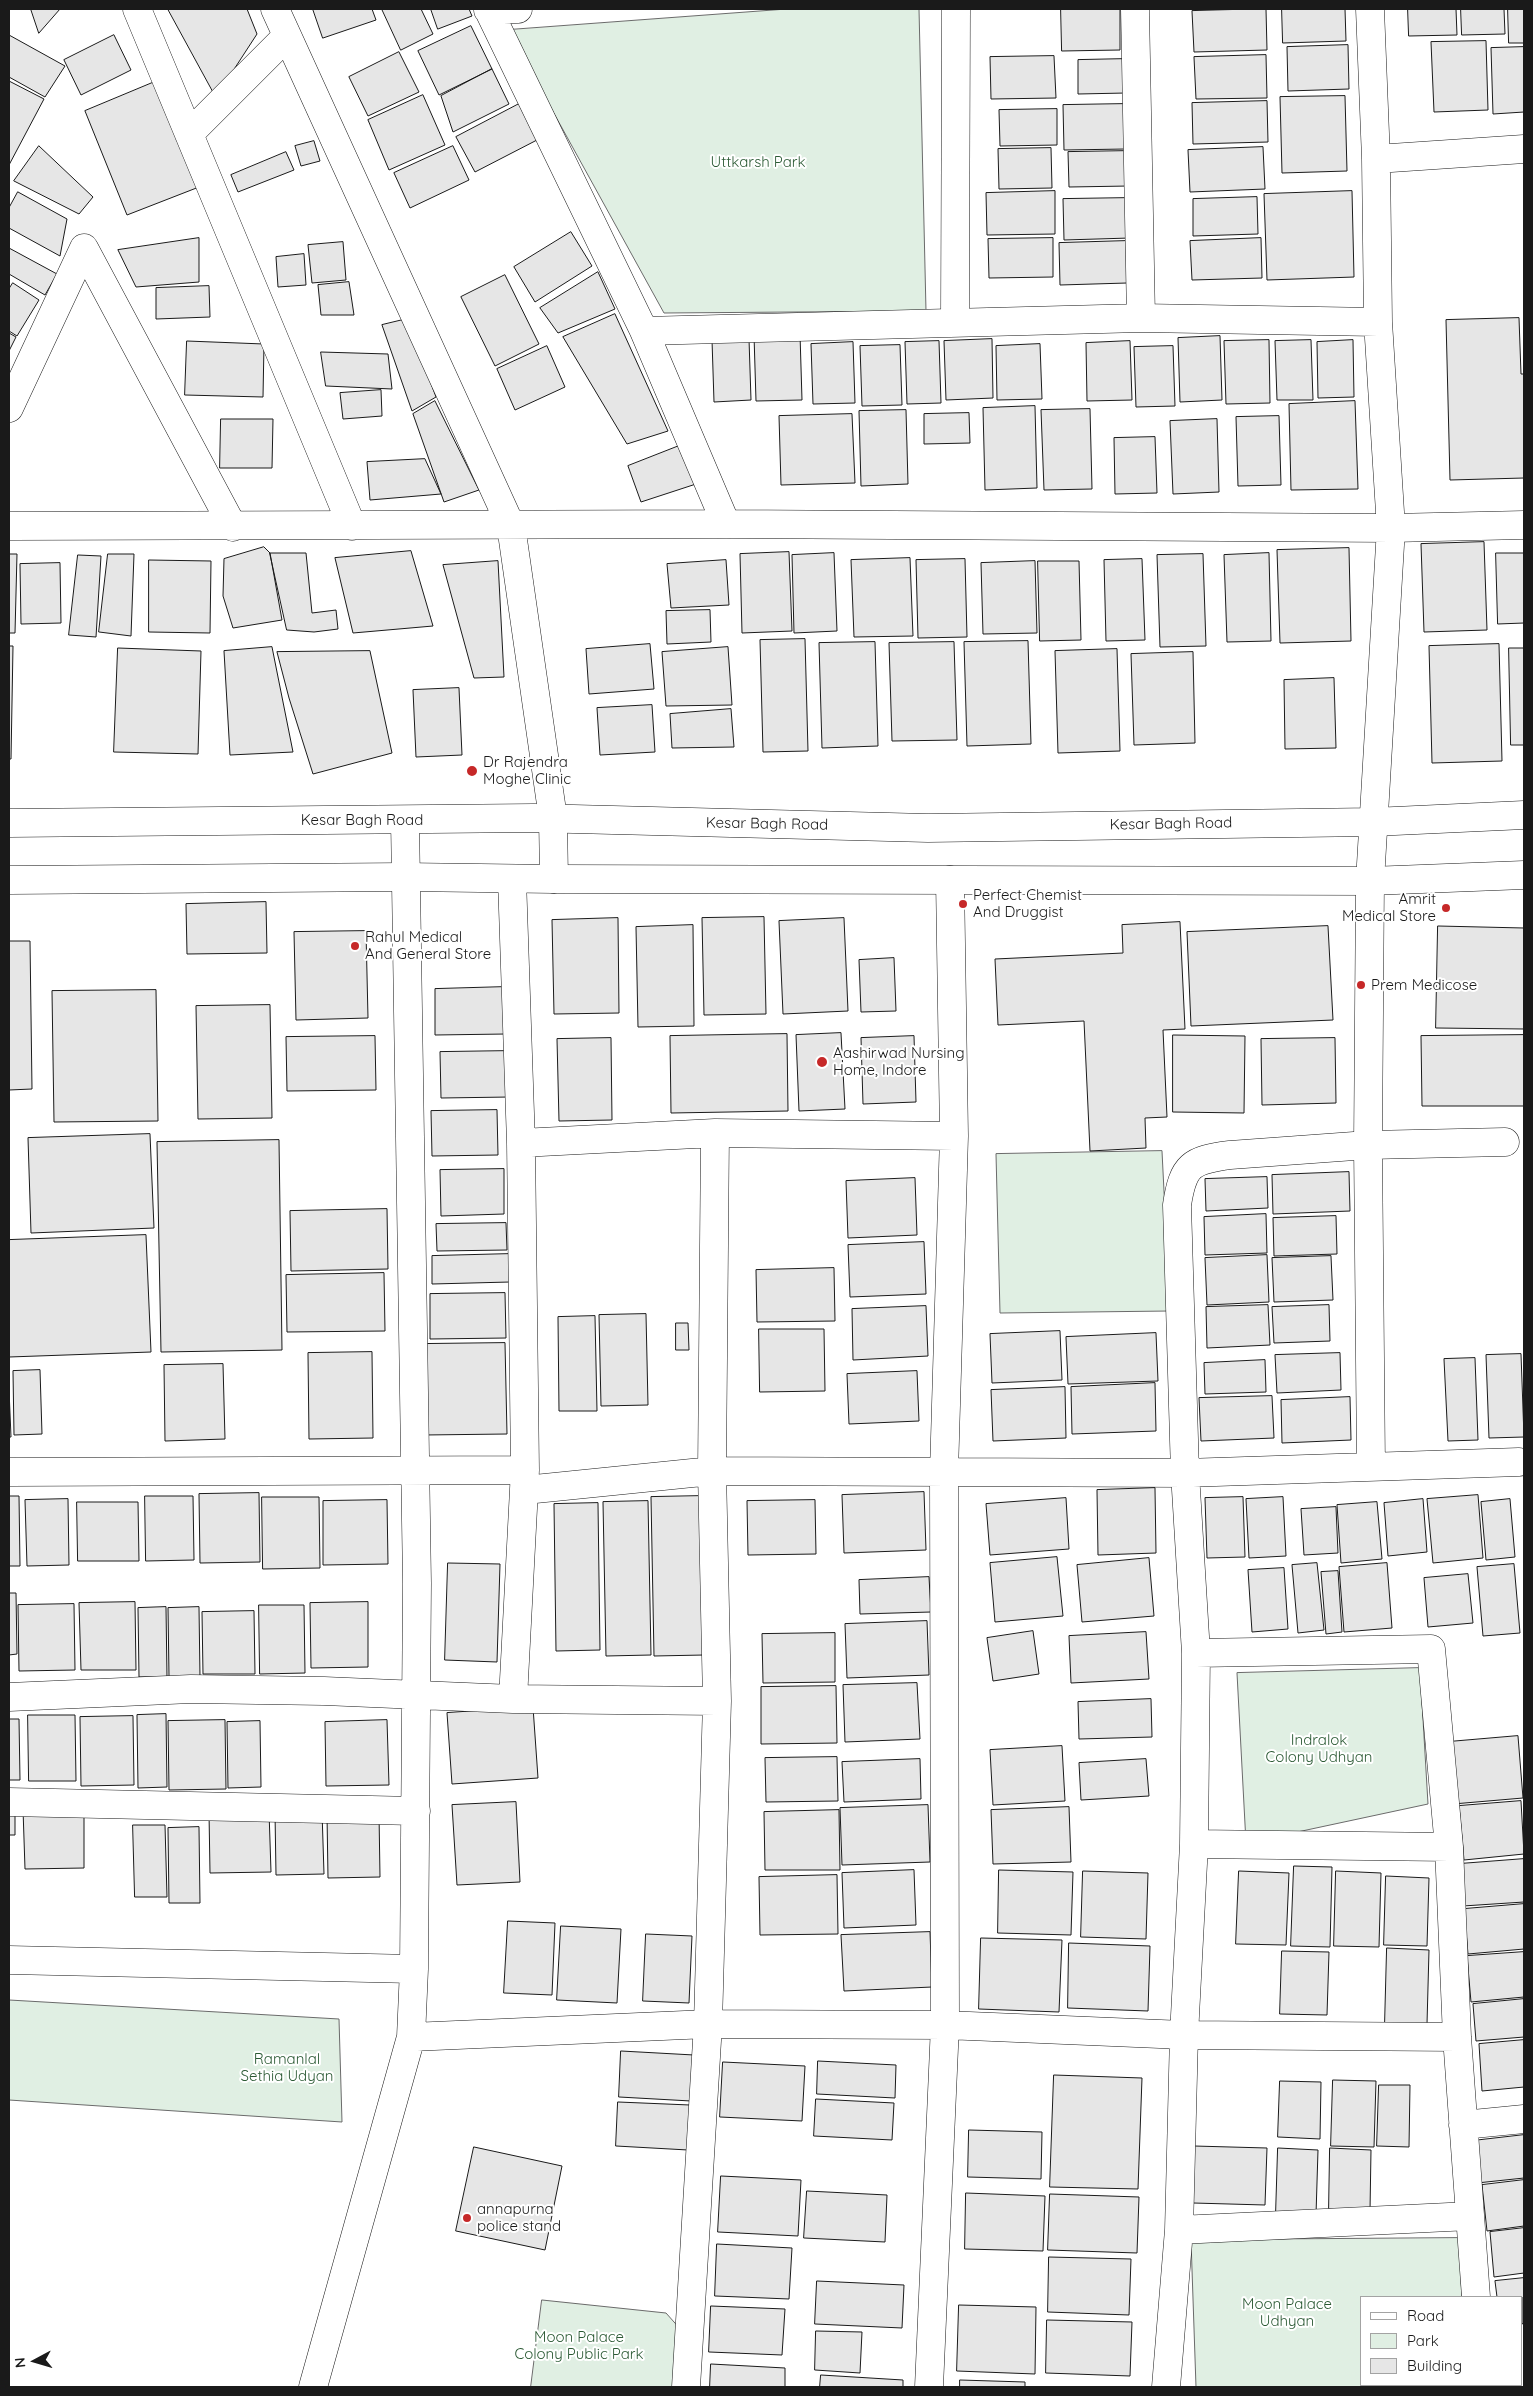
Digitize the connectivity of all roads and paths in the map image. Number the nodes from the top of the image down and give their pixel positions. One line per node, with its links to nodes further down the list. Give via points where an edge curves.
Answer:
1 (137, 9): 9 (street)
2 (275, 9): 8 (street)
3 (488, 9): 4 (street); 15 (street)
4 (518, 9)
5 (956, 9): 13 (street)
6 (1135, 9): 12 (street)
7 (1370, 9): 11 (street)
8 (287, 36): 9 (street); 21 (street)
9 (189, 134): 20 (street)
10 (1524, 149): 11 (street)
11 (1376, 159): 14 (street)
12 (1141, 318): 13 (street); 14 (street)
13 (955, 322): 15 (street)
14 (1378, 322): 23 (street)
15 (644, 332): 17 (street)
16 (9, 408): 22 (street, via 84,248)
17 (726, 524): 21 (street); 23 (street)
18 (1524, 525): 23 (street)
19 (9, 526): 22 (street)
20 (352, 526): 21 (street); 22 (street)
21 (511, 526): 25 (street)
22 (233, 527)
23 (1392, 528): 28 (street)
24 (1524, 815): 28 (street, Kesar Bagh Road)
25 (553, 818): 26 (street, Kesar Bagh Road); 28 (street, Kesar Bagh Road, via 928,828); 32 (street)
26 (405, 820): 27 (street, Kesar Bagh Road); 30 (street)
27 (9, 822)
28 (1374, 822): 35 (street)
29 (1524, 875): 35 (street)
30 (405, 877): 31 (street); 33 (street); 45 (street)
31 (512, 879): 32 (street); 39 (street)
32 (554, 879): 34 (street)
33 (9, 880)
34 (950, 880): 35 (street); 37 (street)
35 (1370, 881): 40 (street)
36 (715, 1133): 37 (street); 39 (street); 43 (street)
37 (954, 1136): 46 (street)
38 (1505, 1142): 40 (street)
39 (521, 1143): 48 (street)
40 (1368, 1145): 42 (street); 47 (street, via 1209,1158 1191,1166 1181,1180 1178,1205)
41 (1519, 1462): 42 (street)
42 (1371, 1466): 47 (street)
43 (712, 1471): 46 (street); 48 (street); 53 (street)
44 (9, 1472): 45 (street)
45 (417, 1472): 48 (street); 50 (street)
46 (944, 1472): 47 (street); 61 (street)
47 (1185, 1473): 49 (street)
48 (525, 1480): 52 (street)
49 (1196, 1653): 56 (street); 57 (street, via 1430,1649)
50 (418, 1696): 51 (street, via 191,1689); 52 (street); 55 (street)
51 (9, 1697)
52 (513, 1699): 53 (street)
53 (717, 1701): 60 (street)
54 (9, 1802): 55 (street)
55 (416, 1811): 59 (street)
56 (1194, 1844): 57 (street); 62 (street)
57 (1449, 1847): 64 (street)
58 (9, 1960): 59 (street)
59 (414, 1969): 63 (street)
60 (708, 2024): 61 (street); 63 (street); 71 (street)
61 (945, 2025): 62 (street); 72 (street)
62 (1184, 2035): 64 (street); 68 (street)
63 (410, 2037): 70 (street)
64 (1457, 2037): 66 (street)
65 (1524, 2119): 66 (street)
66 (1463, 2125): 67 (street)
67 (1470, 2216): 68 (street); 69 (street)
68 (1179, 2230): 73 (street)
69 (1476, 2296)
70 (313, 2387)
71 (686, 2387)
72 (929, 2387)
73 (1166, 2387)

